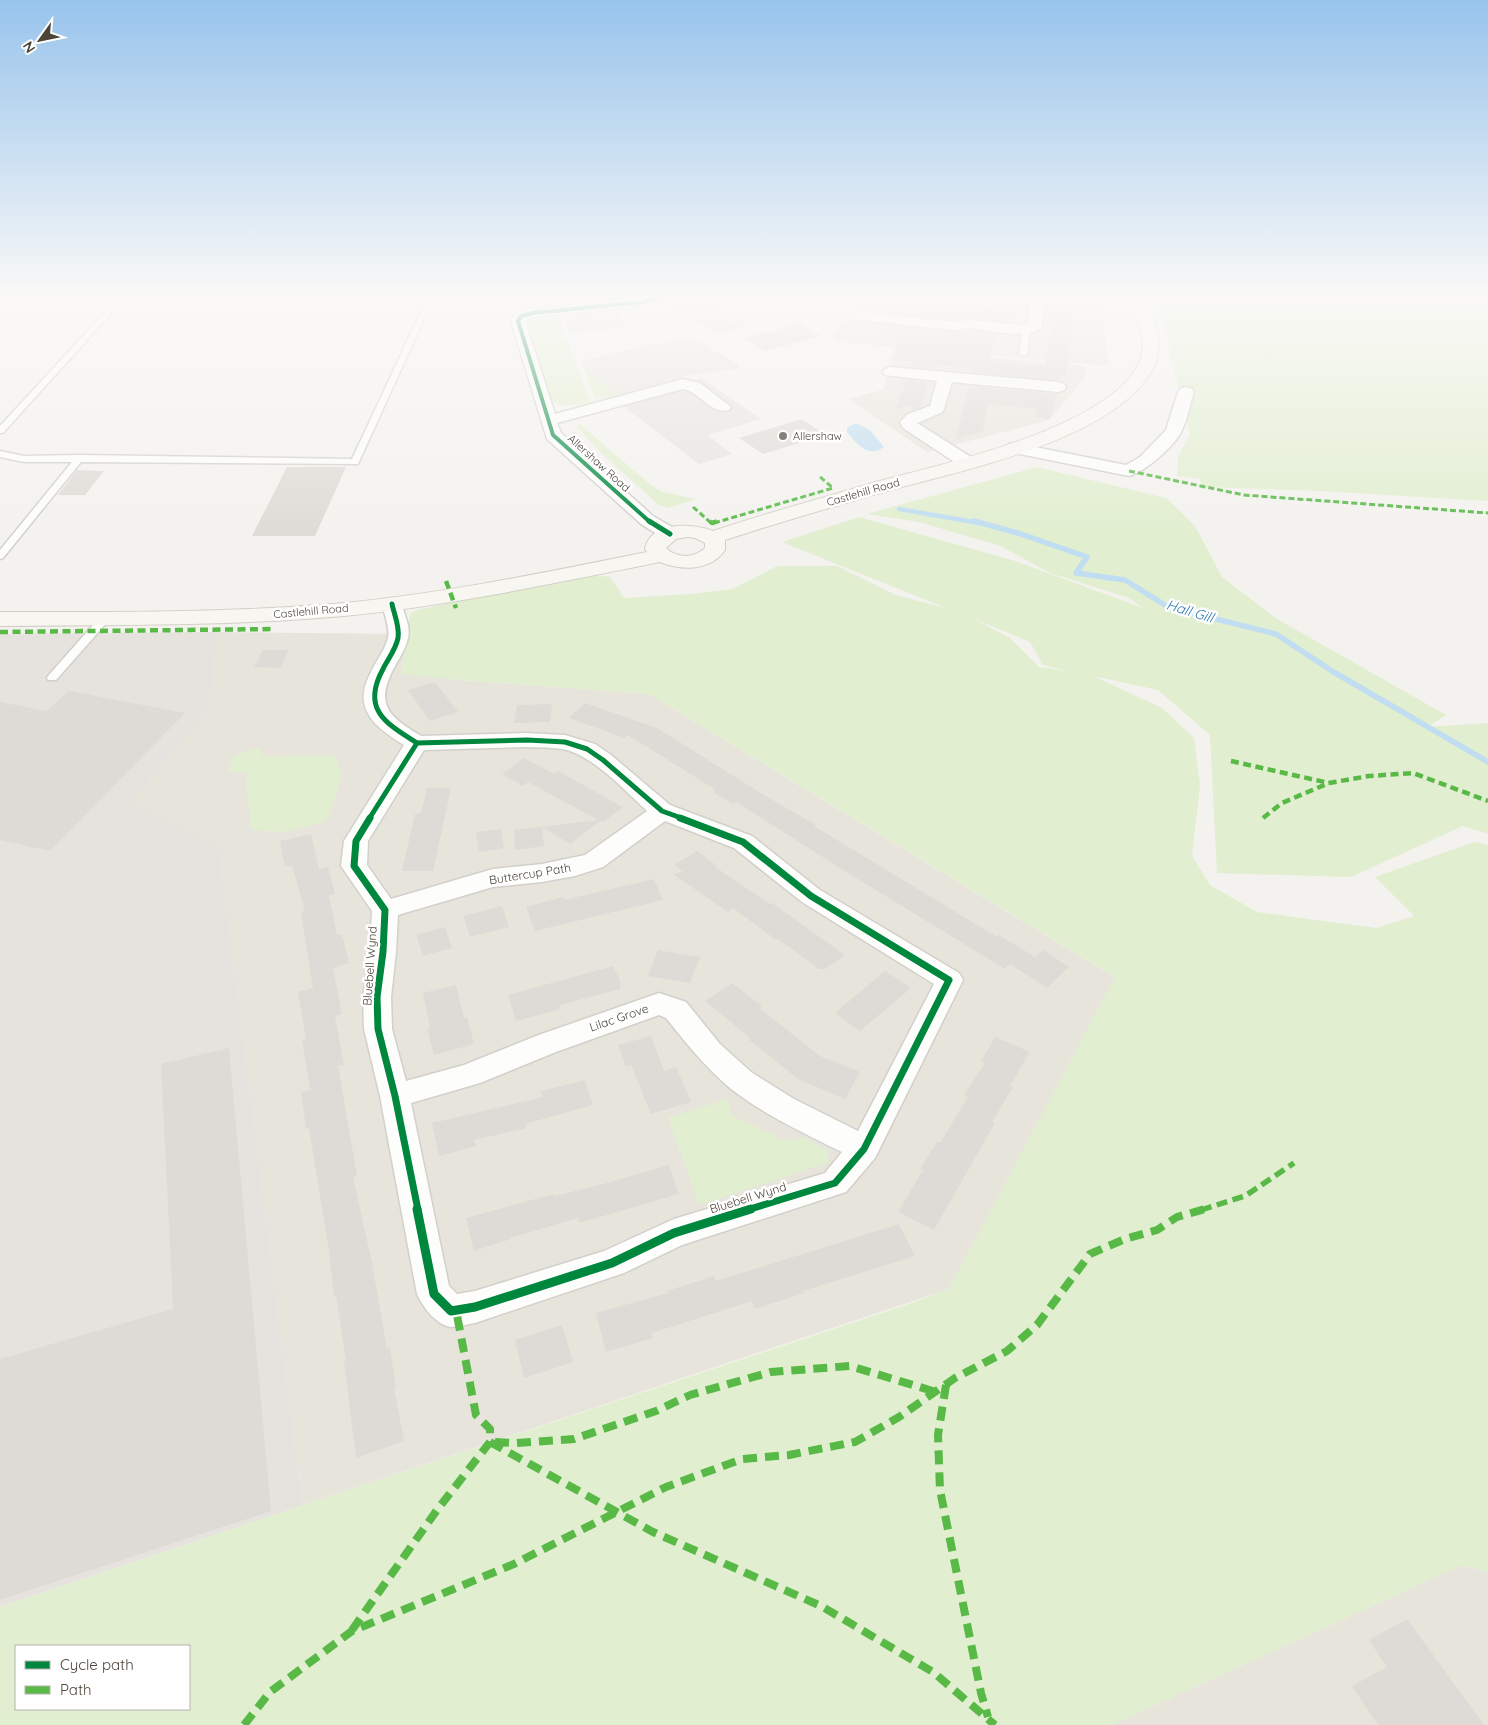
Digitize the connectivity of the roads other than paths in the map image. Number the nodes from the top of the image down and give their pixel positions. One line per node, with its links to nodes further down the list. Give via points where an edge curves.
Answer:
1 (946, 377): 15 (street, via 937,409 908,422)
2 (49, 378): 11 (lane)
3 (394, 378): 14 (lane, via 355,462)
4 (536, 378): 10 (street, Allershaw Road)
5 (952, 378): 7 (street)
6 (1139, 378): 12 (main road, Castlehill Road, via 1104,409)
7 (1058, 387)
8 (1186, 392): 12 (street, Castlehill Road, via 1174,431 1146,461 1129,471)
9 (723, 407): 10 (street, via 694,386 683,384)
10 (549, 420): 17 (street, Allershaw Road, via 554,435 647,520)
11 (0, 431)
12 (1015, 448): 15 (main road, Castlehill Road)
13 (0, 454): 14 (lane, via 24,459)
14 (80, 458): 18 (lane)
15 (968, 463): 16 (main road, Castlehill Road)
16 (711, 538): 17 (main road, Castlehill Road, via 692,532); 17 (main road, Castlehill Road, via 715,542 714,550 706,558 691,562 680,562)
17 (662, 544): 19 (main road, Castlehill Road, via 618,564 487,590)
18 (0, 556)
19 (392, 604): 20 (main road, Castlehill Road, via 251,616); 23 (street, via 399,636 375,687 373,701 376,713 388,726)
20 (105, 618): 21 (main road, Castlehill Road); 22 (lane)
21 (0, 619)
22 (52, 678)
23 (417, 743): 24 (street, Bluebell Wynd, via 565,742 587,749 603,760); 25 (street, Bluebell Wynd, via 356,841 354,866)
24 (662, 811): 25 (street, Buttercup Path, via 594,861 494,878); 27 (street, Bluebell Wynd, via 743,842 811,896 949,980)
25 (385, 910): 26 (street, Bluebell Wynd, via 376,997 378,1030)
26 (395, 1096): 27 (street, Lilac Grove, via 470,1075 659,1004 676,1010 710,1052 741,1080 783,1108); 27 (street, Bluebell Wynd, via 434,1294 450,1311 475,1307 612,1263 674,1233 835,1183)
27 (864, 1149)

